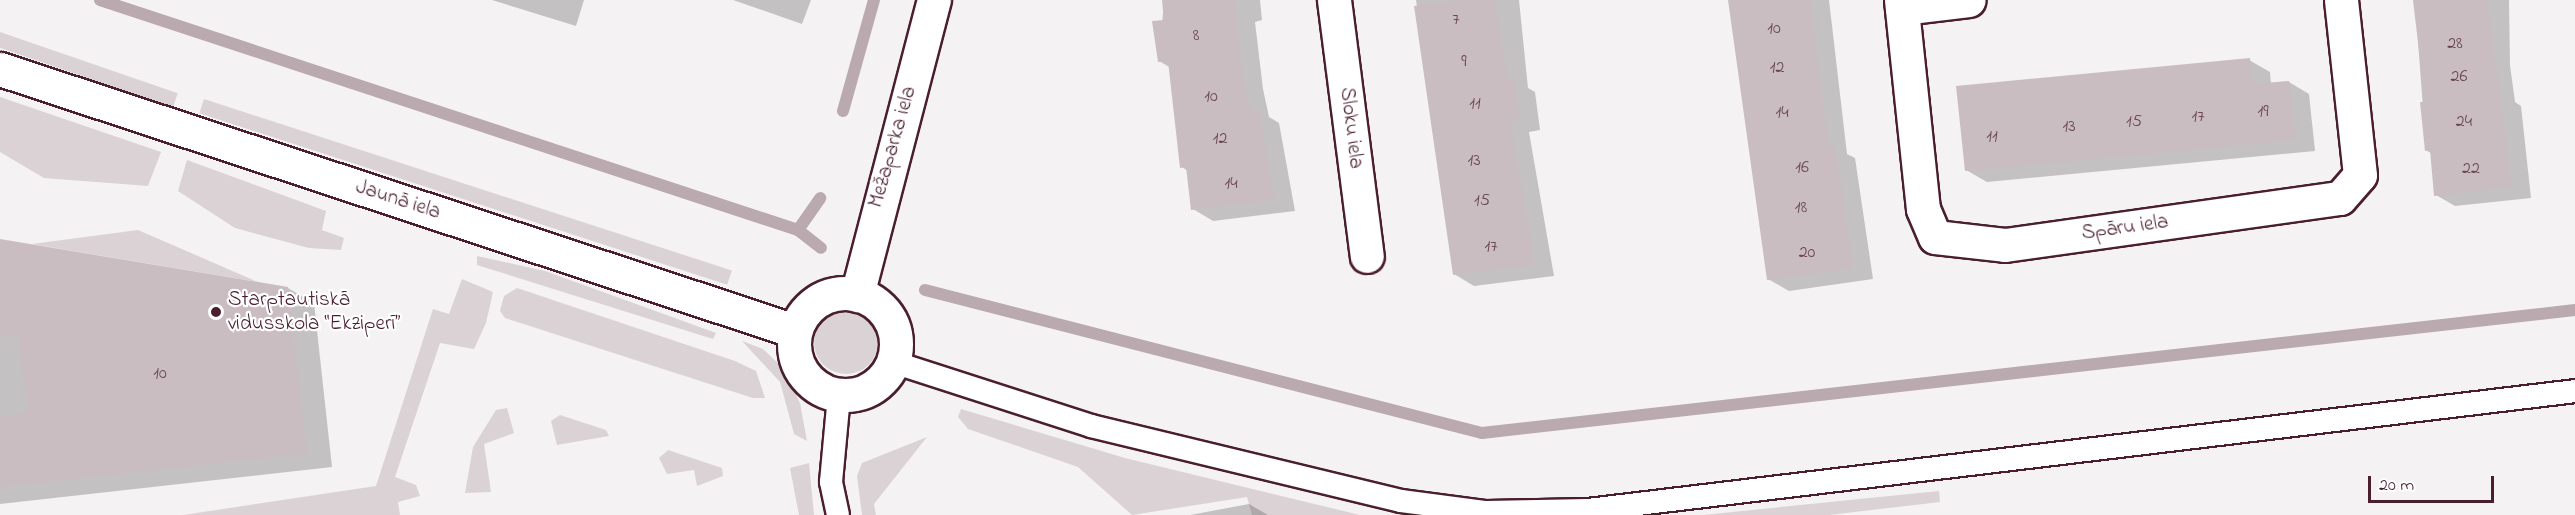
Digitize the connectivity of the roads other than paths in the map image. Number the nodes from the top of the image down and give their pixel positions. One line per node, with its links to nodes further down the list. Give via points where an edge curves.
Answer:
1 (934, 0): 8 (street, Mežaparka iela)
2 (1334, 0): 7 (street, Sloku iela)
3 (1970, 0): 5 (street, Spāru iela)
4 (2341, 0): 5 (street, Spāru iela, via 2360,175 2340,198 2005,245 1935,237 1927,218)
5 (1901, 4)
6 (0, 69): 9 (street, Jaunā iela)
7 (1367, 256)
8 (856, 295): 9 (street, via 826,296 801,316); 10 (street, via 885,312 895,336)
9 (795, 331): 12 (street, via 798,365 822,391)
10 (893, 362): 11 (lane, via 1091,426 1401,501 1486,512 1588,510); 12 (street, via 872,388)
11 (2575, 391)
12 (839, 396): 13 (lane, via 831,482)
13 (838, 515)

